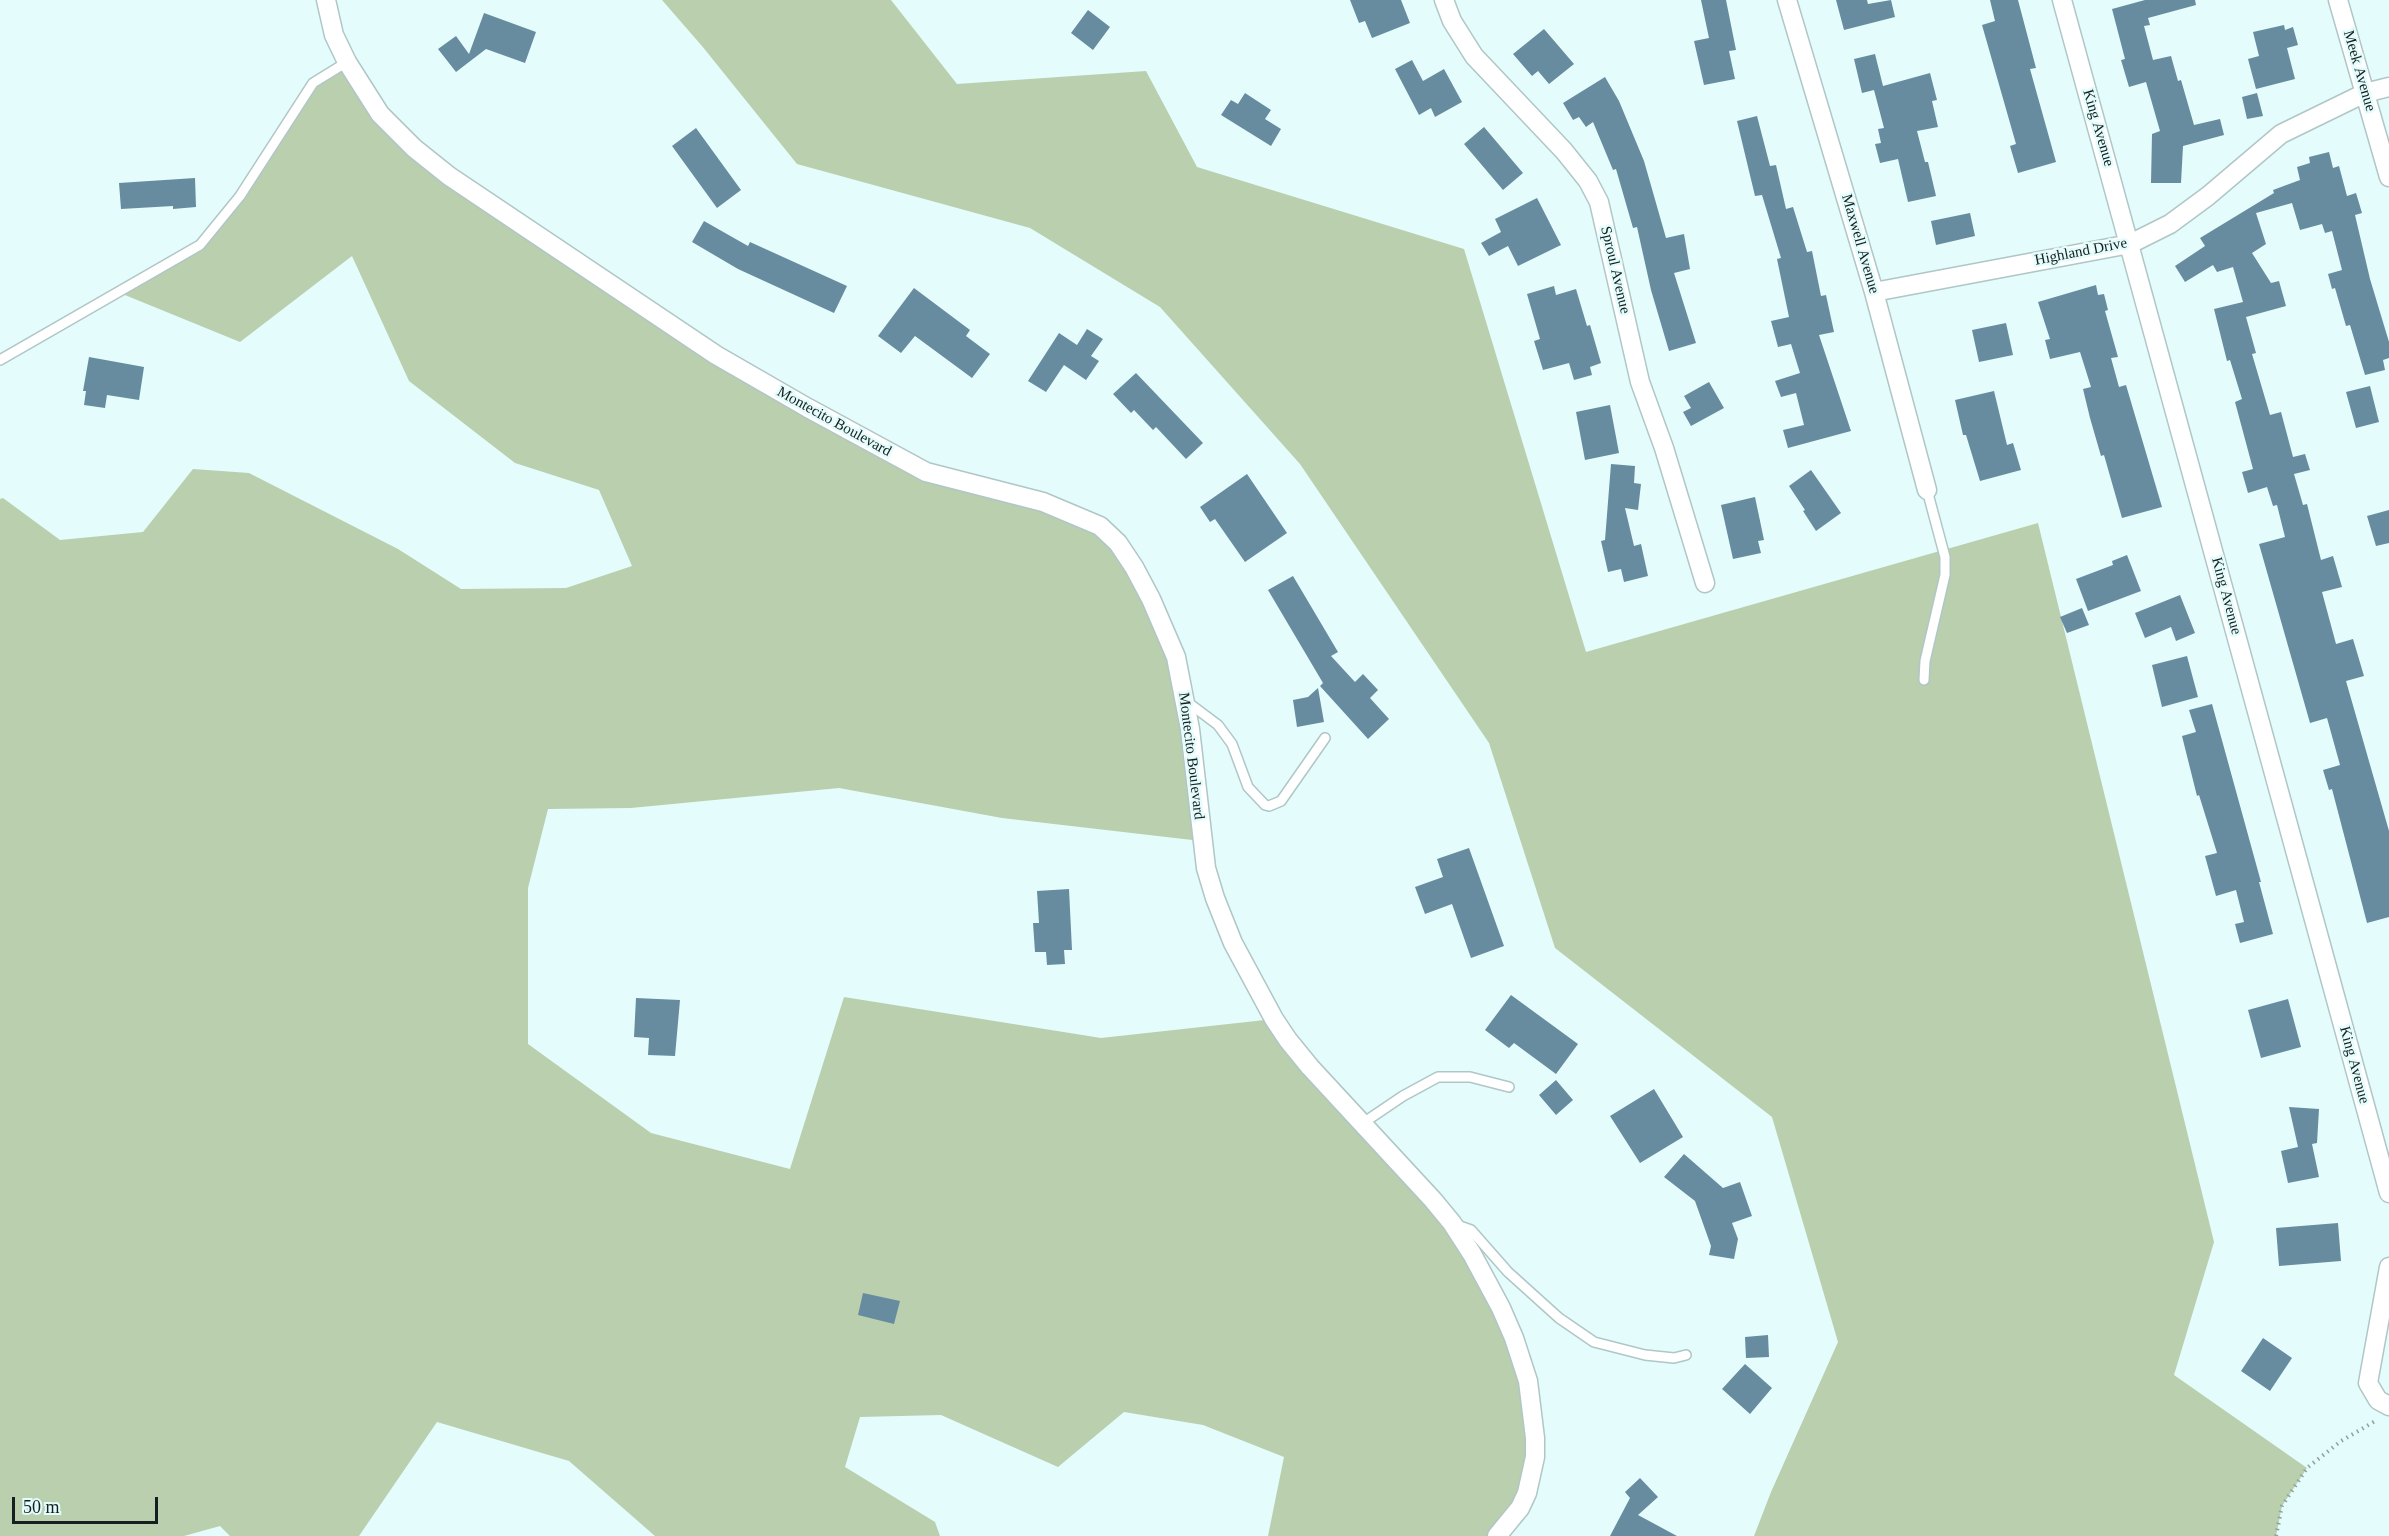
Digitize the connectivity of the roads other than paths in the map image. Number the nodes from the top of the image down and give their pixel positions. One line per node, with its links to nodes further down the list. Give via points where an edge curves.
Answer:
1 (326, 0): 6 (street, Montecito Boulevard, via 334,35)
2 (1444, 0): 14 (street, Sproul Avenue, via 1474,56 1564,151 1599,202 1640,382)
3 (1787, 0): 11 (street, Maxwell Avenue)
4 (2062, 0): 10 (street, King Avenue)
5 (2338, 0): 8 (street, Meek Avenue)
6 (347, 62): 12 (lane, via 313,83 240,196 200,245); 16 (street, Montecito Boulevard, via 381,114 414,148 716,356 926,472 1043,502 1100,526 1118,543 1151,599 1176,657)
7 (2389, 87): 8 (street, Highland Drive)
8 (2365, 93): 9 (street, Meek Avenue); 10 (street, Highland Drive, via 2281,134 2170,224)
9 (2389, 177)
10 (2130, 244): 11 (street, Highland Drive); 20 (street, King Avenue)
11 (1874, 292): 13 (street, Maxwell Avenue)
12 (0, 360)
13 (1927, 490): 15 (lane, via 1945,557 1945,575 1924,661)
14 (1705, 583)
15 (1924, 680)
16 (1185, 701): 17 (lane, via 1218,725 1232,744 1248,787 1265,805 1281,801); 19 (street, Montecito Boulevard, via 1206,868 1229,934 1288,1040)
17 (1325, 738)
18 (1509, 1087): 19 (lane, via 1470,1077 1438,1077)
19 (1364, 1123): 21 (street, Montecito Boulevard)
20 (2389, 1193)
21 (1452, 1223): 23 (lane, via 1472,1230 1508,1272 1559,1318 1594,1342 1645,1355); 25 (street, Montecito Boulevard, via 1501,1308 1523,1361 1532,1404 1532,1476 1520,1508)
22 (2389, 1268): 24 (street, via 2368,1383)
23 (1686, 1356)
24 (2384, 1412)
25 (1497, 1536)

